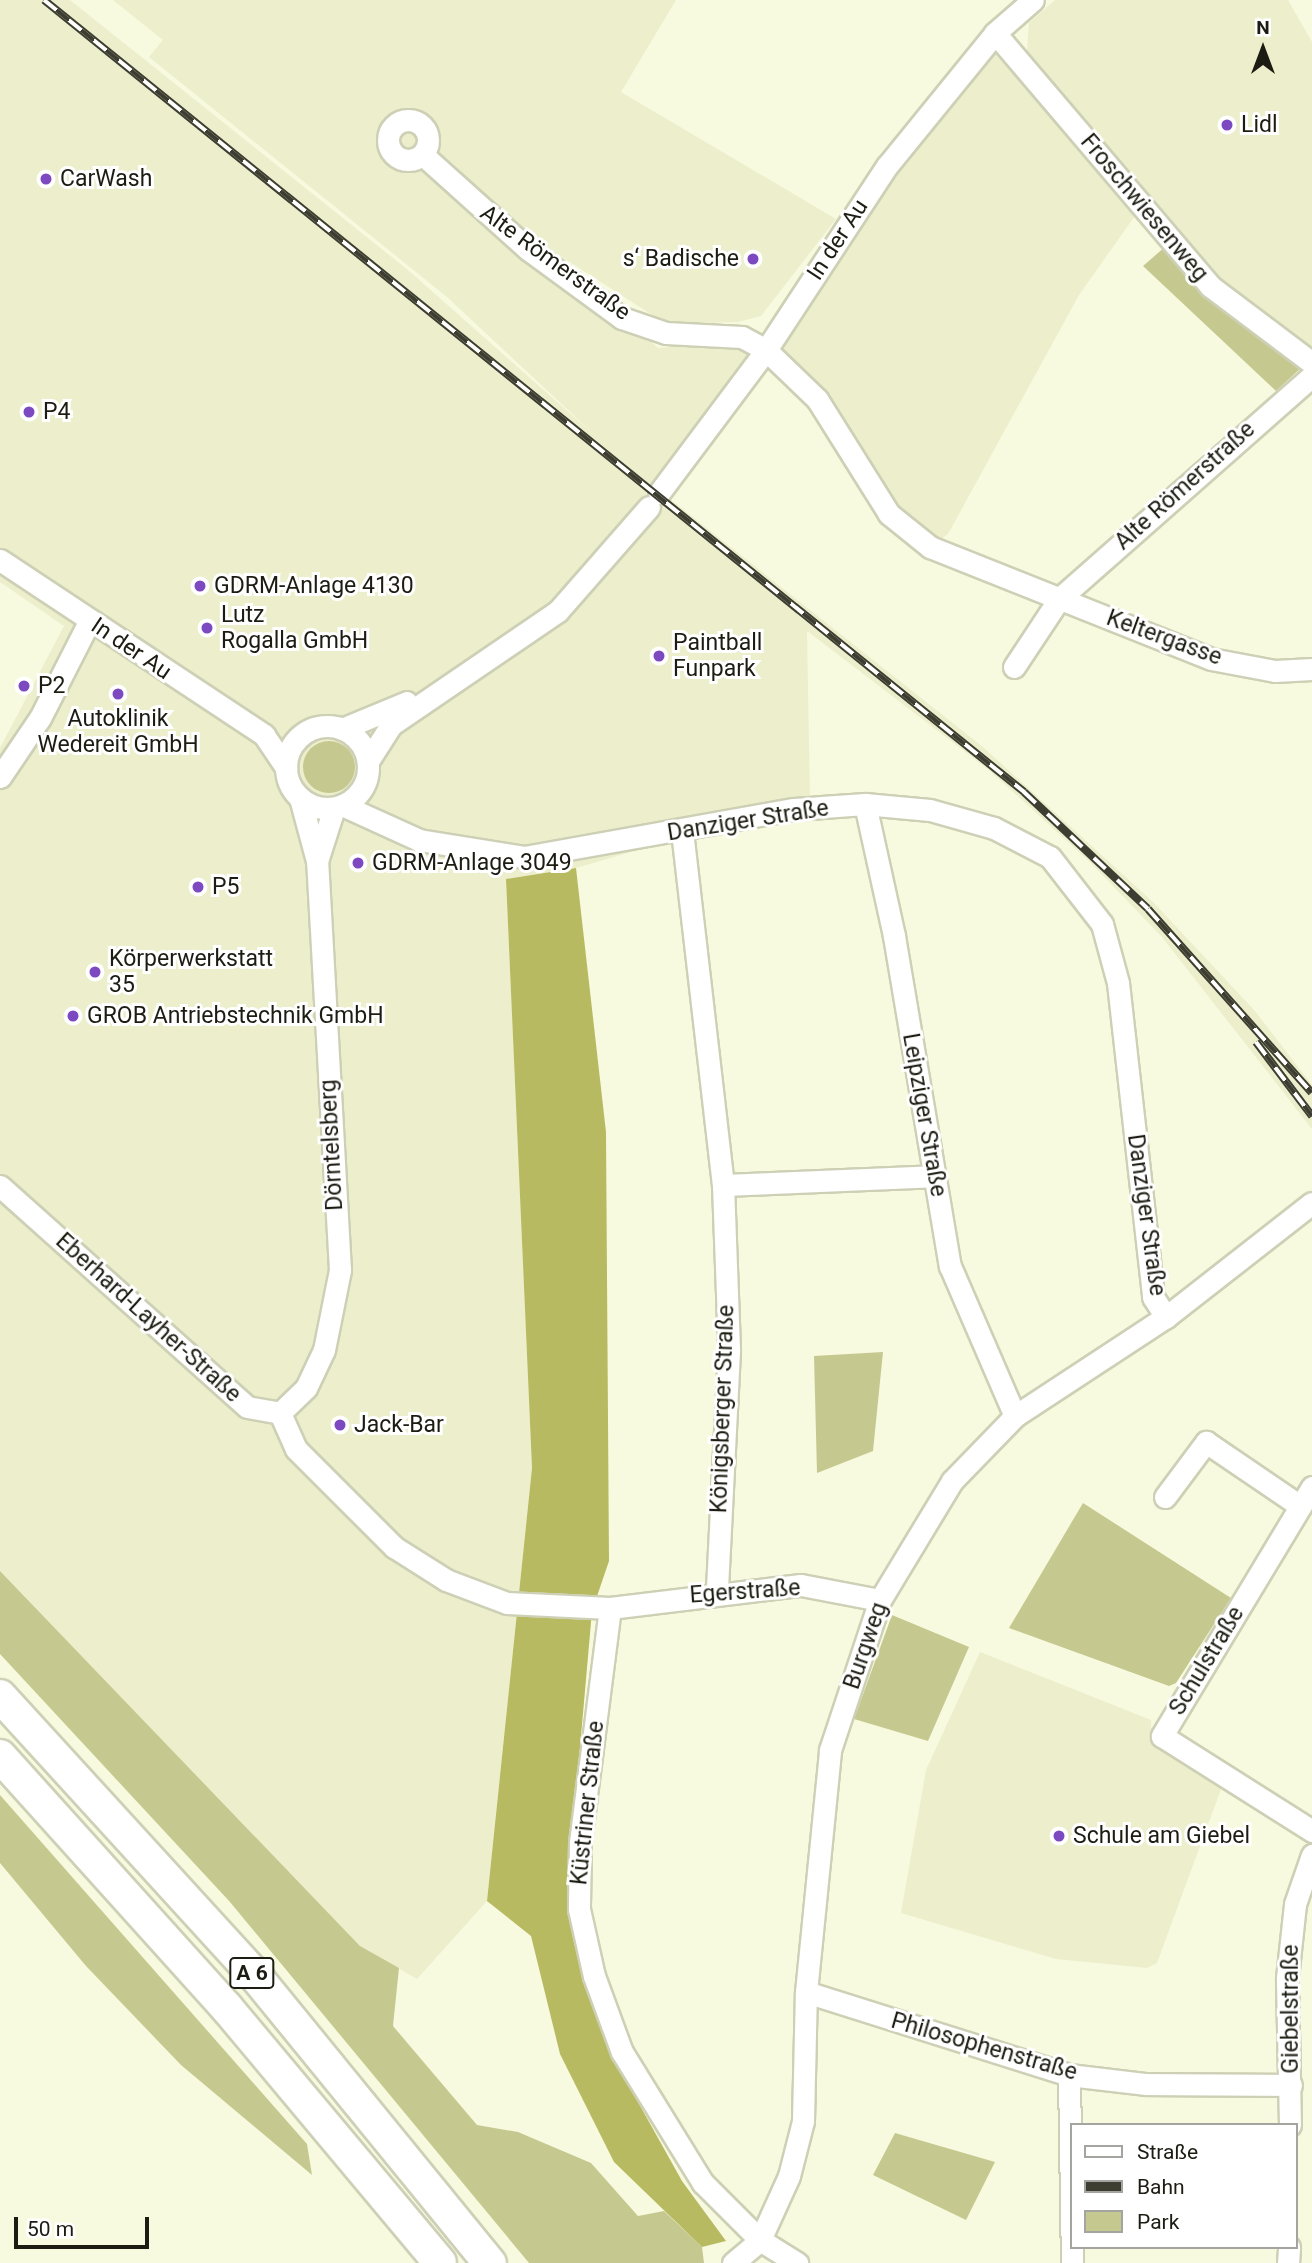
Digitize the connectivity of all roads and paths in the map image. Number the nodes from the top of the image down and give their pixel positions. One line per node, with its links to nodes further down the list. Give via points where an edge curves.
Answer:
1 (1032, 0): 2 (street, In der Au)
2 (995, 33): 4 (street, In der Au, via 887,166); 5 (street, Froschwiesenweg, via 1210,286)
3 (423, 155): 4 (street, Alte Römerstraße, via 529,250 622,318 666,333 742,337)
4 (766, 350): 8 (street, Alte Römerstraße, via 817,399 889,514 930,547); 12 (street, In der Au, via 654,500 558,611)
5 (1312, 363)
6 (1312, 376): 8 (street, Alte Römerstraße)
7 (0, 560): 9 (street, In der Au)
8 (1059, 599): 10 (street, Alte Römerstraße); 11 (street, Keltergasse, via 1211,659 1275,671)
9 (89, 622): 14 (street, In der Au); 18 (street, via 40,718)
10 (1014, 667)
11 (1312, 669)
12 (448, 687): 13 (street, In der Au); 17 (street, In der Au, via 391,725)
13 (342, 729): 15 (street, via 318,727); 17 (street)
14 (264, 735): 15 (street, In der Au); 16 (street, In der Au)
15 (297, 739): 16 (street)
16 (286, 768): 19 (street)
17 (368, 768): 21 (street); 22 (street)
18 (0, 777)
19 (300, 798): 21 (street); 24 (street, Dörntelsberg)
20 (865, 804): 23 (street, Danziger Straße, via 794,809); 25 (street, Leipziger Straße); 29 (street, Danziger Straße, via 930,810 994,828 1050,857 1102,924 1118,983 1153,1297)
21 (338, 807): 22 (street, Danziger Straße); 24 (street, Dörntelsberg)
22 (379, 820): 23 (street, Danziger Straße, via 419,840 524,857)
23 (682, 831): 26 (street, Königsberger Straße)
24 (317, 861): 30 (street, Dörntelsberg, via 340,1270 324,1350 306,1388)
25 (934, 1176): 26 (street); 31 (street, Leipziger Straße, via 950,1265)
26 (723, 1185): 35 (street, Königsberger Straße, via 729,1351)
27 (0, 1186): 30 (street, Eberhard-Layher-Straße, via 247,1407)
28 (1312, 1203): 29 (street, Burgweg)
29 (1166, 1317): 31 (street, Burgweg)
30 (280, 1413): 37 (street, via 296,1449 374,1527 446,1580 508,1603)
31 (1015, 1416): 36 (street, Burgweg, via 952,1481)
32 (1312, 1487): 34 (street, Schulstraße)
33 (1165, 1497): 34 (street, via 1206,1442)
34 (1300, 1506): 40 (street, Schulstraße, via 1162,1737)
35 (717, 1591): 36 (street, Egerstraße, via 801,1585); 37 (street, Egerstraße)
36 (880, 1600): 42 (street, Burgweg, via 830,1750)
37 (610, 1608): 47 (street, Küstriner Straße, via 580,1842 579,1909 594,1976 622,2052 671,2136 704,2183)
38 (0, 1696): 49 (highway, A 6, via 258,1979)
39 (0, 1756): 48 (highway, A 6, via 227,2008)
40 (1312, 1831)
41 (1312, 1855): 44 (street, Giebelstraße, via 1295,1905 1287,1978)
42 (806, 1992): 43 (street, Philosophenstraße); 47 (street, Burgweg, via 803,2121 789,2176)
43 (1069, 2075): 44 (street, Philosophenstraße, via 1146,2084); 46 (street)
44 (1291, 2085): 45 (street, Giebelstraße)
45 (1290, 2123)
46 (1070, 2138)
47 (760, 2240): 50 (street, Burgweg); 51 (street, Küstriner Straße)
48 (440, 2263)
49 (490, 2263)
50 (733, 2263)
51 (797, 2263)

